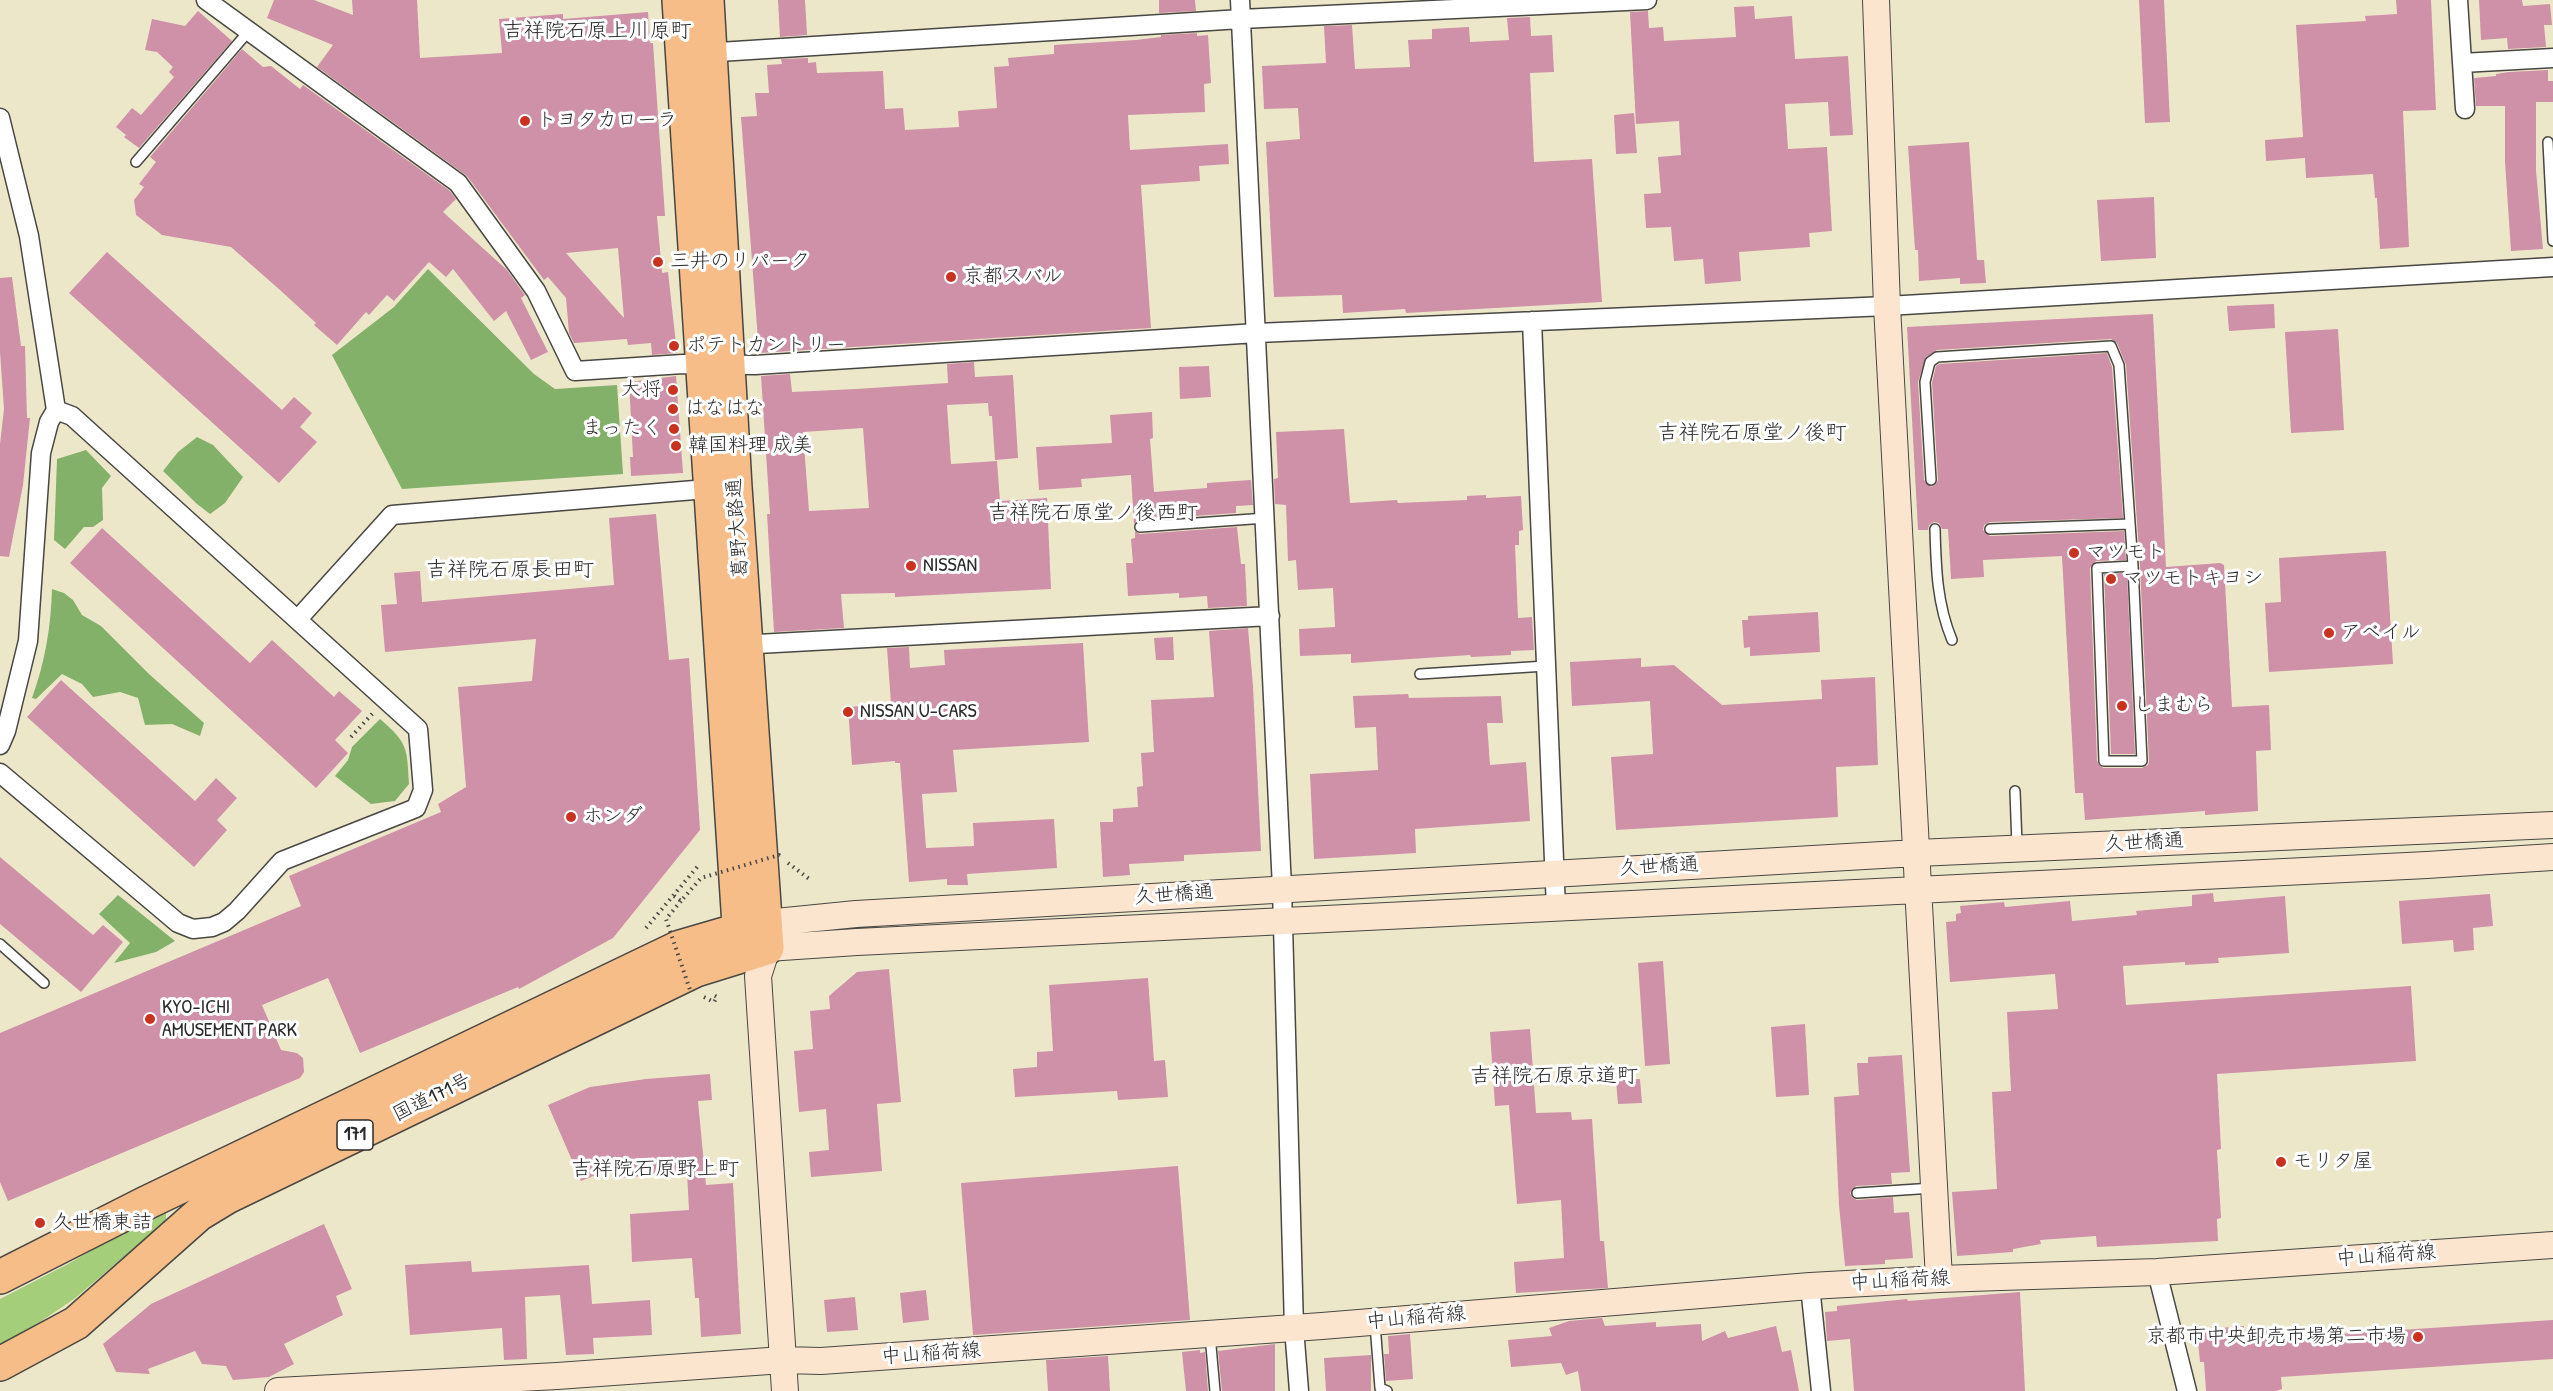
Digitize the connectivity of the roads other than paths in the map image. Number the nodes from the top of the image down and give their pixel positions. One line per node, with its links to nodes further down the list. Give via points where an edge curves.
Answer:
1 (206, 0): 9 (street)
2 (680, 0): 10 (highway, 葛野大路通)
3 (707, 0): 10 (highway, 葛野大路通)
4 (1240, 0): 8 (street)
5 (1647, 0): 8 (street)
6 (1876, 0): 19 (street)
7 (2458, 0): 12 (street)
8 (1241, 19): 10 (street); 21 (street)
9 (248, 32): 16 (lane); 22 (street, via 458,183 536,291 575,371)
10 (697, 53): 22 (highway, 葛野大路通)
11 (2553, 58): 12 (street)
12 (2462, 63): 13 (street)
13 (2465, 109)
14 (0, 118): 23 (street, via 29,236)
15 (2548, 142): 17 (lane)
16 (136, 162)
17 (2553, 241)
18 (2553, 267): 19 (street)
19 (1887, 306): 20 (street); 43 (street)
20 (1532, 321): 21 (street); 36 (street)
21 (1257, 333): 22 (street); 26 (street)
22 (716, 365): 25 (highway, 葛野大路通)
23 (56, 410): 33 (street, via 72,416); 38 (street, via 41,453 28,641)
24 (1930, 480): 27 (lane, via 1925,382 1930,362 1936,357 2111,346 2119,365)
25 (723, 488): 33 (street, via 392,515); 35 (highway, 葛野大路通)
26 (1266, 518): 28 (lane); 32 (street)
27 (2130, 524): 30 (lane); 31 (lane)
28 (1140, 527)
29 (1935, 529): 34 (lane, via 1936,576)
30 (1990, 529)
31 (2133, 566): 31 (lane, via 2142,761 2104,760 2097,568)
32 (1270, 616): 35 (street); 46 (street)
33 (298, 619): 39 (street, via 417,729 423,790 416,808 282,861 224,922 193,928 178,923)
34 (1952, 640)
35 (734, 646): 51 (highway, 葛野大路通)
36 (1546, 666): 37 (lane); 45 (street)
37 (1420, 674)
38 (0, 745)
39 (0, 773)
40 (2015, 790): 42 (lane)
41 (2553, 825): 42 (street, 久世橋通)
42 (2017, 849): 43 (street, 久世橋通)
43 (1917, 853): 45 (street, 久世橋通); 47 (street)
44 (2553, 857): 47 (street, 久世橋通)
45 (1556, 873): 46 (street, 久世橋通); 48 (street)
46 (1282, 888): 49 (street); 51 (street, 久世橋通, via 856,914)
47 (1919, 891): 48 (street, 久世橋通); 53 (street)
48 (1556, 909): 49 (street, 久世橋通)
49 (1282, 922): 51 (street, 久世橋通); 61 (street)
50 (0, 944): 52 (lane)
51 (754, 947): 57 (highway, 国道171号 / 171, via 680,947); 63 (street); 64 (highway, 国道171号 / 171, via 696,970 226,1197 191,1221 76,1323)
52 (45, 983)
53 (1935, 1188): 54 (lane); 58 (street)
54 (1857, 1193)
55 (2553, 1245): 56 (street, 中山稲荷線)
56 (2157, 1272): 58 (street, 中山稲荷線); 72 (street)
57 (0, 1277)
58 (1940, 1279): 59 (street, 中山稲荷線)
59 (1810, 1286): 60 (street, 中山稲荷線); 71 (street)
60 (1374, 1322): 61 (street, 中山稲荷線); 70 (lane, via 1380,1388)
61 (1294, 1328): 62 (street, 中山稲荷線); 69 (street)
62 (1210, 1335): 63 (street, 中山稲荷線, via 821,1361); 68 (lane)
63 (783, 1360): 65 (street, 中山稲荷線); 67 (street)
64 (0, 1364)
65 (557, 1383): 66 (street, 中山稲荷線)
66 (278, 1391)
67 (785, 1391)
68 (1215, 1391)
69 (1299, 1391)
70 (1387, 1391)
71 (1821, 1391)
72 (2187, 1391)

